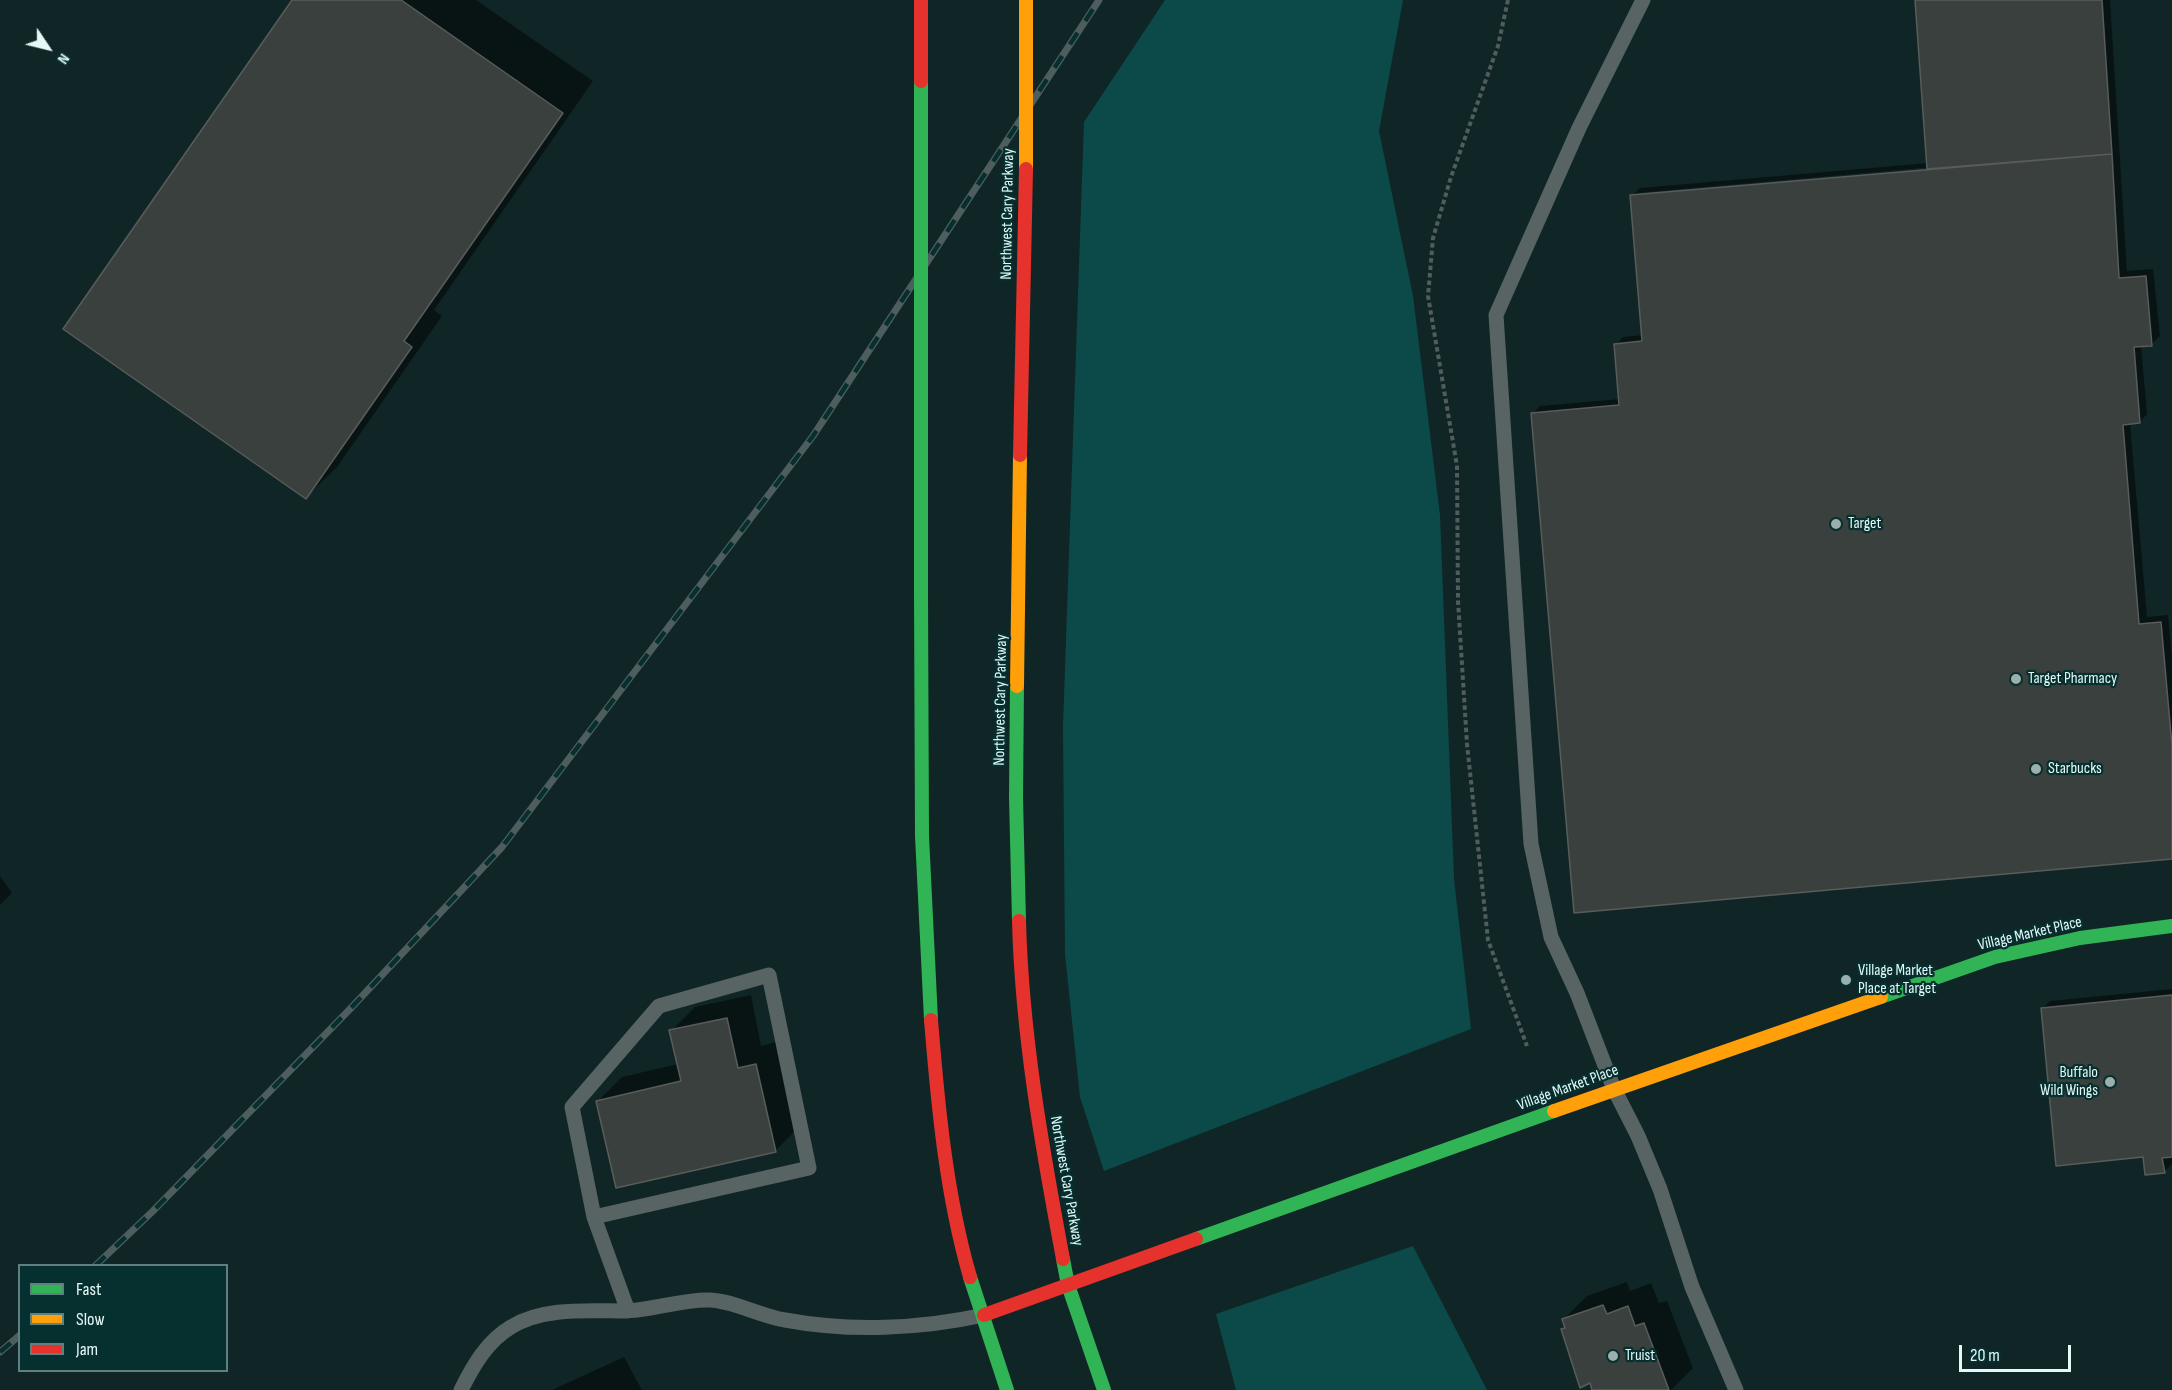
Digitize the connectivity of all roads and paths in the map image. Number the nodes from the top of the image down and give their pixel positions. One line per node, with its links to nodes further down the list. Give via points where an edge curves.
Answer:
1 (921, 0): 11 (main road, bridge, via 922,903 929,1027 943,1136 961,1240)
2 (1026, 0): 9 (main road, Northwest Cary Parkway, bridge, via 1016,808 1021,991 1041,1139)
3 (1508, 0): 6 (path, via 1498,46 1433,238 1428,296 1457,466 1458,601 1467,744 1488,940)
4 (1643, 0): 7 (lane, via 1579,128 1497,315 1531,844 1551,937)
5 (2172, 926): 7 (main road, Village Market Place, via 2080,938 1995,957)
6 (1527, 1046)
7 (1614, 1089): 9 (main road, Village Market Place); 15 (lane, via 1652,1168 1692,1287)
8 (594, 1217): 8 (lane, via 809,1168 769,975 659,1006 572,1107); 10 (lane)
9 (1068, 1285): 11 (main road, Village Market Place); 14 (main road, Northwest Cary Parkway)
10 (628, 1311): 11 (lane, via 710,1300 785,1320 861,1327 920,1326); 12 (lane, via 538,1316 512,1326 488,1345)
11 (984, 1315): 13 (main road)
12 (461, 1390)
13 (1007, 1390)
14 (1104, 1390)
15 (1736, 1390)

